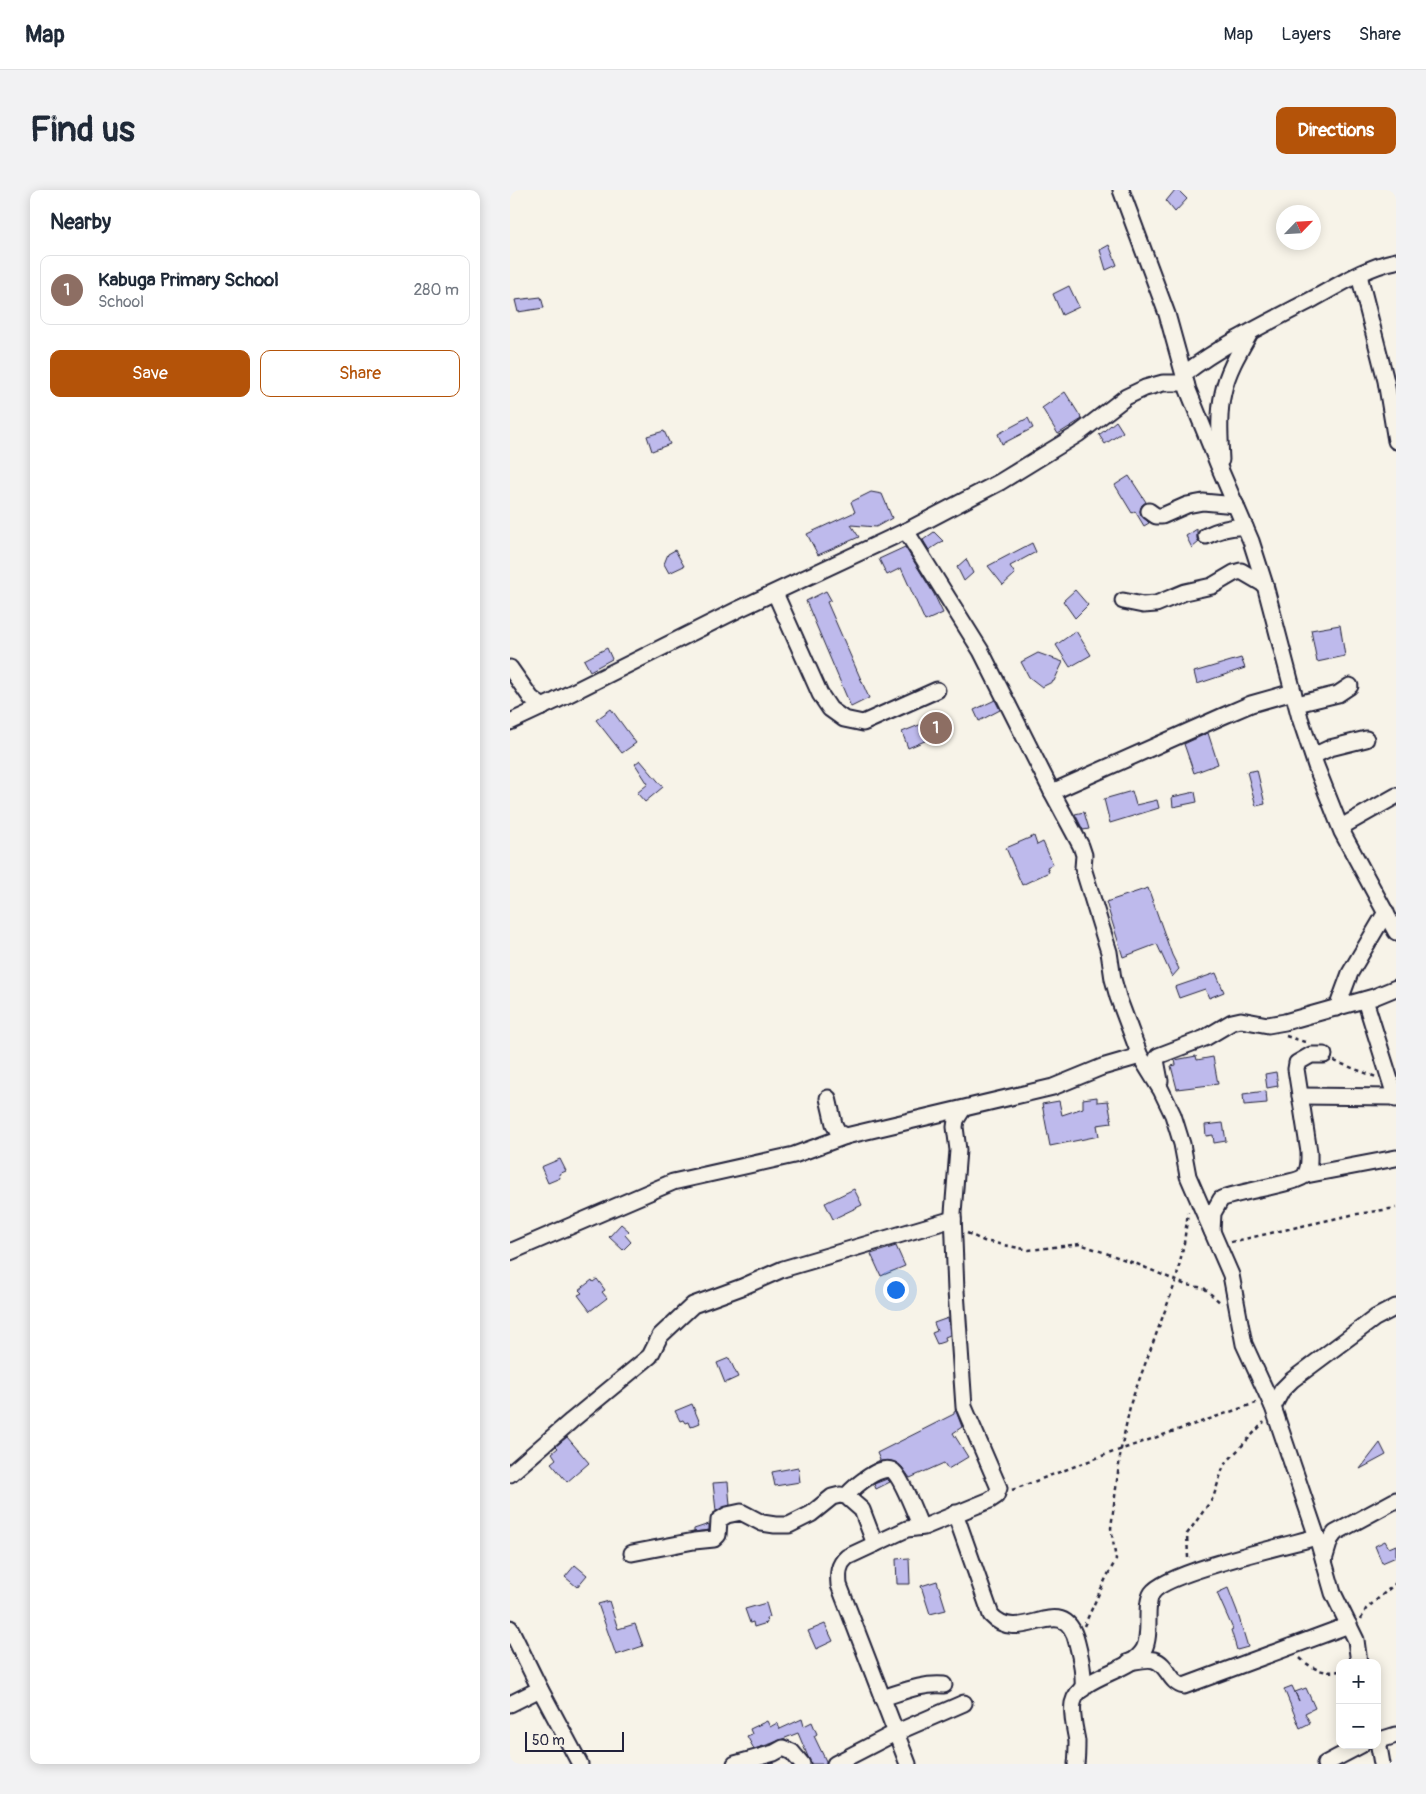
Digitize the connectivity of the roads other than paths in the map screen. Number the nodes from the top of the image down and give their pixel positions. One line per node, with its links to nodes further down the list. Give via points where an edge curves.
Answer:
1 (1121, 190): 5 (street, via 1167,314)
2 (1396, 261): 3 (street)
3 (1359, 275): 4 (street); 6 (street, via 1386,381)
4 (1250, 332): 5 (street, via 1219,349); 7 (street, via 1222,394)
5 (1185, 378): 7 (street); 11 (street, via 1145,388 1126,397 1078,434 1000,482)
6 (1396, 441)
7 (1221, 472): 8 (street)
8 (1236, 505): 9 (street, via 1204,502 1187,505 1162,516); 10 (street)
9 (1150, 511)
10 (1245, 527): 12 (street, via 1232,527); 13 (street)
11 (906, 531): 14 (street); 24 (street, via 981,651)
12 (1206, 536)
13 (1266, 585): 15 (street, via 1241,571 1212,586 1185,592 1156,604); 19 (street)
14 (775, 592): 18 (street, via 820,694 830,709 844,718 863,723); 20 (street)
15 (1123, 601)
16 (510, 668): 20 (street, via 531,698)
17 (1350, 686): 19 (street, via 1338,694)
18 (937, 690)
19 (1295, 698): 23 (street); 24 (street, via 1237,710)
20 (543, 707): 21 (street)
21 (510, 722)
22 (1366, 739): 23 (street)
23 (1312, 756): 26 (street)
24 (1052, 792): 33 (street, via 1082,846 1083,868 1109,952 1113,979)
25 (1396, 796): 26 (street)
26 (1341, 827): 27 (street)
27 (1386, 912): 28 (street); 31 (street, via 1350,973)
28 (1396, 932)
29 (1396, 988): 30 (street)
30 (1365, 1000): 31 (street); 35 (street)
31 (1337, 1008): 34 (street, via 1268,1025 1240,1020 1232,1022 1205,1038 1156,1058)
32 (1324, 1055): 36 (street, via 1310,1054 1297,1063)
33 (1140, 1056): 34 (street); 38 (street, via 1102,1066 1053,1087)
34 (1161, 1090): 43 (street, via 1173,1115 1188,1176)
35 (1394, 1093): 36 (street)
36 (1300, 1096): 41 (street, via 1310,1164)
37 (828, 1098): 39 (street, via 834,1124 838,1132)
38 (963, 1109): 39 (street); 42 (street, via 955,1127 958,1150)
39 (846, 1136): 44 (street, via 794,1155 674,1182)
40 (1396, 1158): 41 (street)
41 (1306, 1175): 43 (street, via 1298,1180 1221,1199 1212,1214)
42 (954, 1224): 47 (street, via 784,1268 693,1305 660,1336 650,1356); 50 (street, via 964,1407 999,1488 990,1500)
43 (1215, 1239): 46 (street, via 1230,1275 1244,1344)
44 (510, 1252)
45 (1396, 1307): 46 (street, via 1367,1324 1292,1380)
46 (1272, 1406): 52 (street)
47 (510, 1474)
48 (846, 1496): 51 (street, via 859,1482 890,1469 895,1472); 53 (street, via 862,1510); 54 (street, via 832,1497 790,1525 762,1523 736,1512 719,1520 718,1535 714,1540)
49 (1396, 1500): 55 (street, via 1335,1533)
50 (955, 1512): 51 (street); 62 (street, via 991,1615 1008,1627 1050,1619 1069,1623 1084,1672)
51 (921, 1527): 53 (street, via 907,1529)
52 (1317, 1537): 55 (street); 59 (street, via 1239,1557 1167,1582 1153,1591 1148,1600 1144,1648)
53 (875, 1544): 63 (street, via 843,1561 838,1576)
54 (632, 1553)
55 (1324, 1561): 56 (street, via 1333,1593)
56 (1349, 1625): 58 (street, via 1356,1640); 59 (street, via 1184,1686 1175,1683 1154,1660)
57 (510, 1628): 61 (street)
58 (1358, 1659)
59 (1129, 1662): 62 (street)
60 (944, 1685): 63 (street, via 921,1686)
61 (540, 1689): 65 (street); 72 (street)
62 (1082, 1689): 77 (street, via 1073,1704)
63 (882, 1698): 66 (street)
64 (964, 1703): 66 (street)
65 (510, 1704)
66 (894, 1733): 75 (street); 76 (street)
67 (1396, 1735): 68 (street)
68 (1381, 1740)
69 (1354, 1749): 71 (street)
70 (1379, 1749): 78 (street)
71 (1332, 1762)
72 (580, 1764)
73 (735, 1764): 74 (street, via 782,1748 792,1752)
74 (802, 1764)
75 (835, 1764)
76 (908, 1764)
77 (1076, 1764)
78 (1382, 1764)

